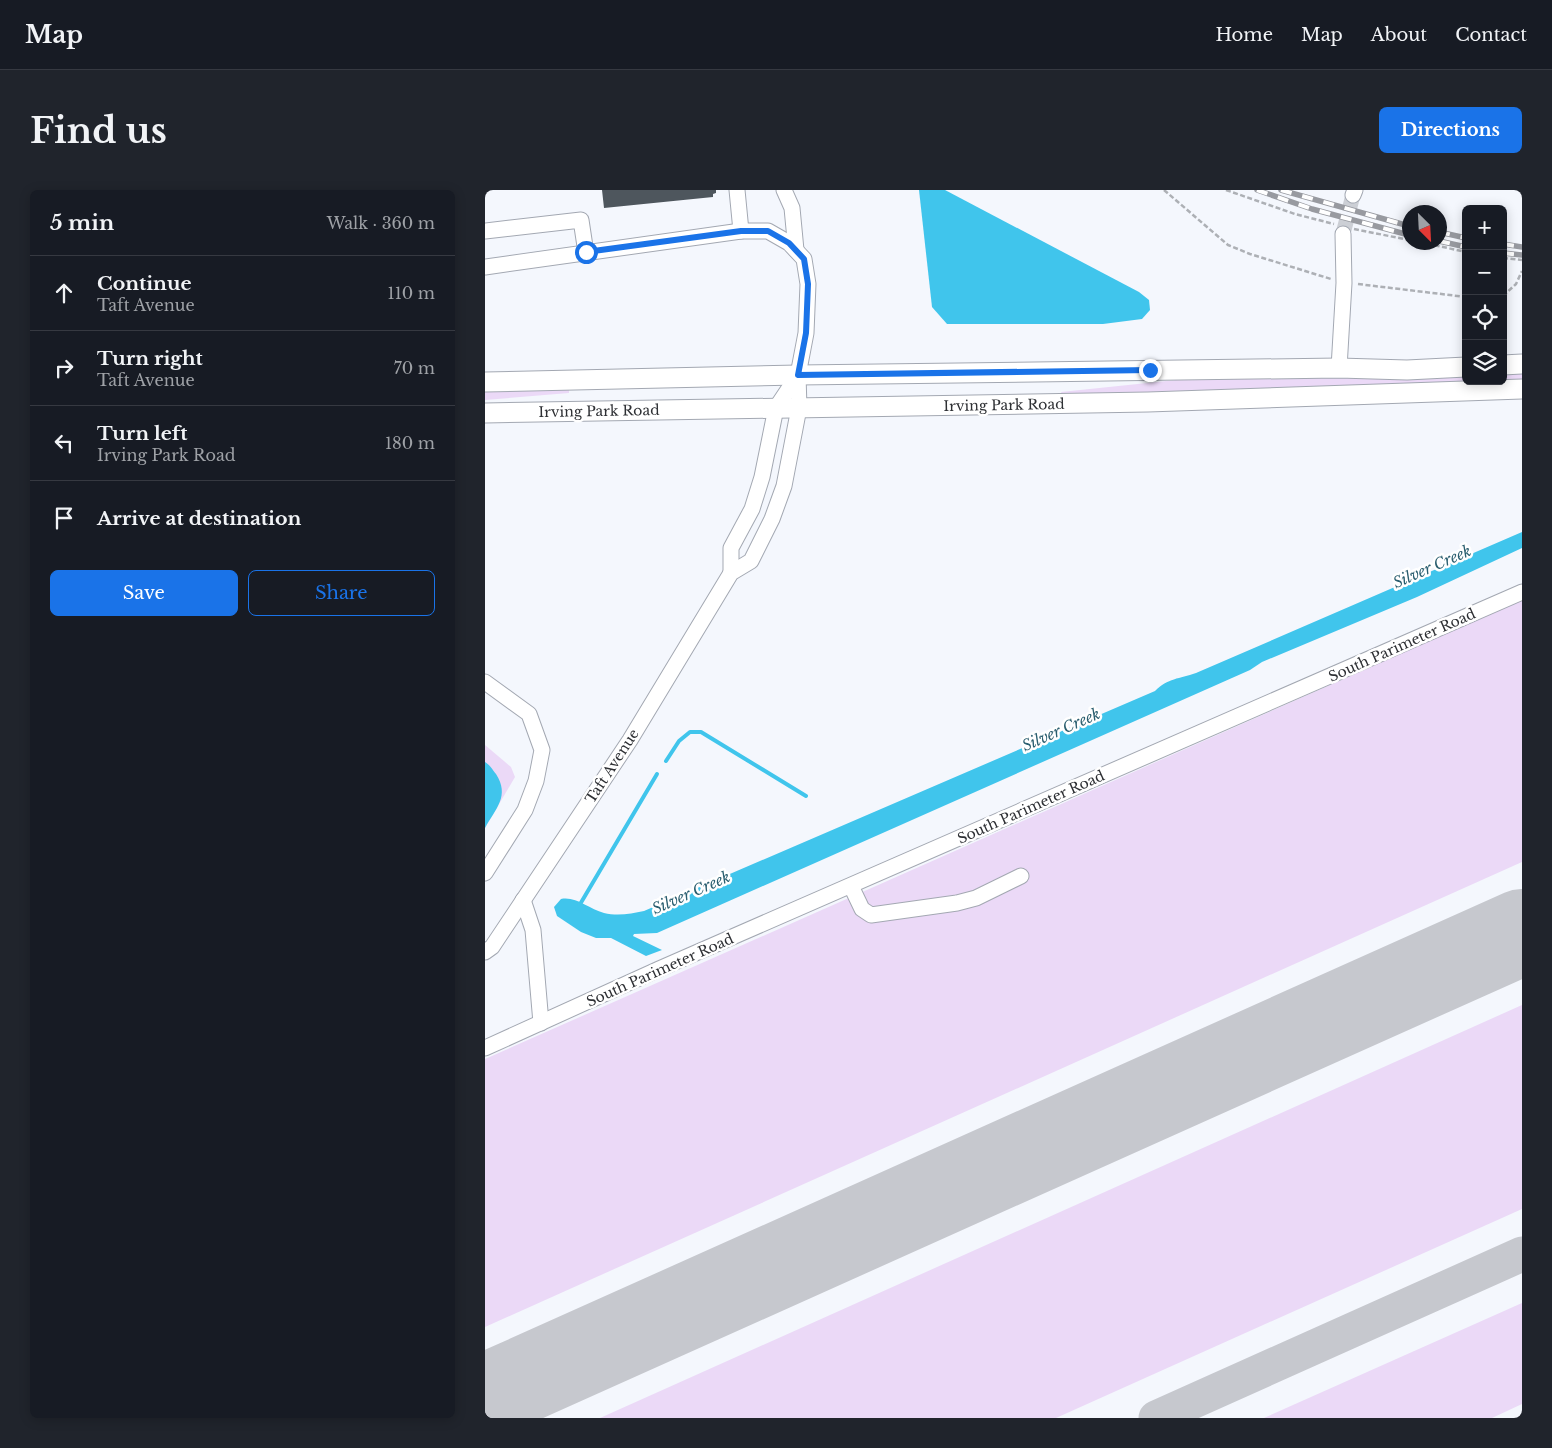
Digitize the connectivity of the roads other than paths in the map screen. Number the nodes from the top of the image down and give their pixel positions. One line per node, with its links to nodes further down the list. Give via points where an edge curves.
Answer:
1 (737, 190): 5 (street)
2 (784, 190): 6 (street, via 792,208)
3 (1346, 229): 12 (street)
4 (485, 231): 7 (street, via 581,220)
5 (741, 231): 6 (street, Taft Avenue, via 768,231); 7 (street, Taft Avenue)
6 (796, 250): 13 (street, Taft Avenue, via 804,259 808,284 806,333)
7 (586, 252): 8 (street, Taft Avenue)
8 (485, 267)
9 (1522, 364): 10 (main road)
10 (1507, 365)
11 (1462, 367): 12 (main road)
12 (1339, 368): 13 (main road)
13 (798, 375): 14 (main road); 16 (street, Taft Avenue); 17 (street, Taft Avenue)
14 (485, 382)
15 (1522, 389): 17 (main road, Irving Park Road, via 1148,402)
16 (777, 408): 17 (main road, Irving Park Road); 18 (main road, Irving Park Road); 19 (street, Taft Avenue, via 752,509 731,548)
17 (799, 408): 19 (street, Taft Avenue, via 784,486 773,519 751,561)
18 (485, 413)
19 (731, 573): 25 (street, Taft Avenue, via 630,740)
20 (1522, 592): 24 (street, South Parimeter Road)
21 (485, 682): 22 (street, via 529,714 542,750 536,781 525,810)
22 (485, 873)
23 (1021, 876): 24 (street, via 967,900 871,916 862,909)
24 (851, 886): 28 (street, South Parimeter Road)
25 (523, 900): 26 (street, Taft Avenue); 28 (street, via 533,930)
26 (487, 947): 27 (street, Taft Avenue)
27 (485, 965)
28 (541, 1024): 29 (street, South Parimeter Road)
29 (485, 1048)

